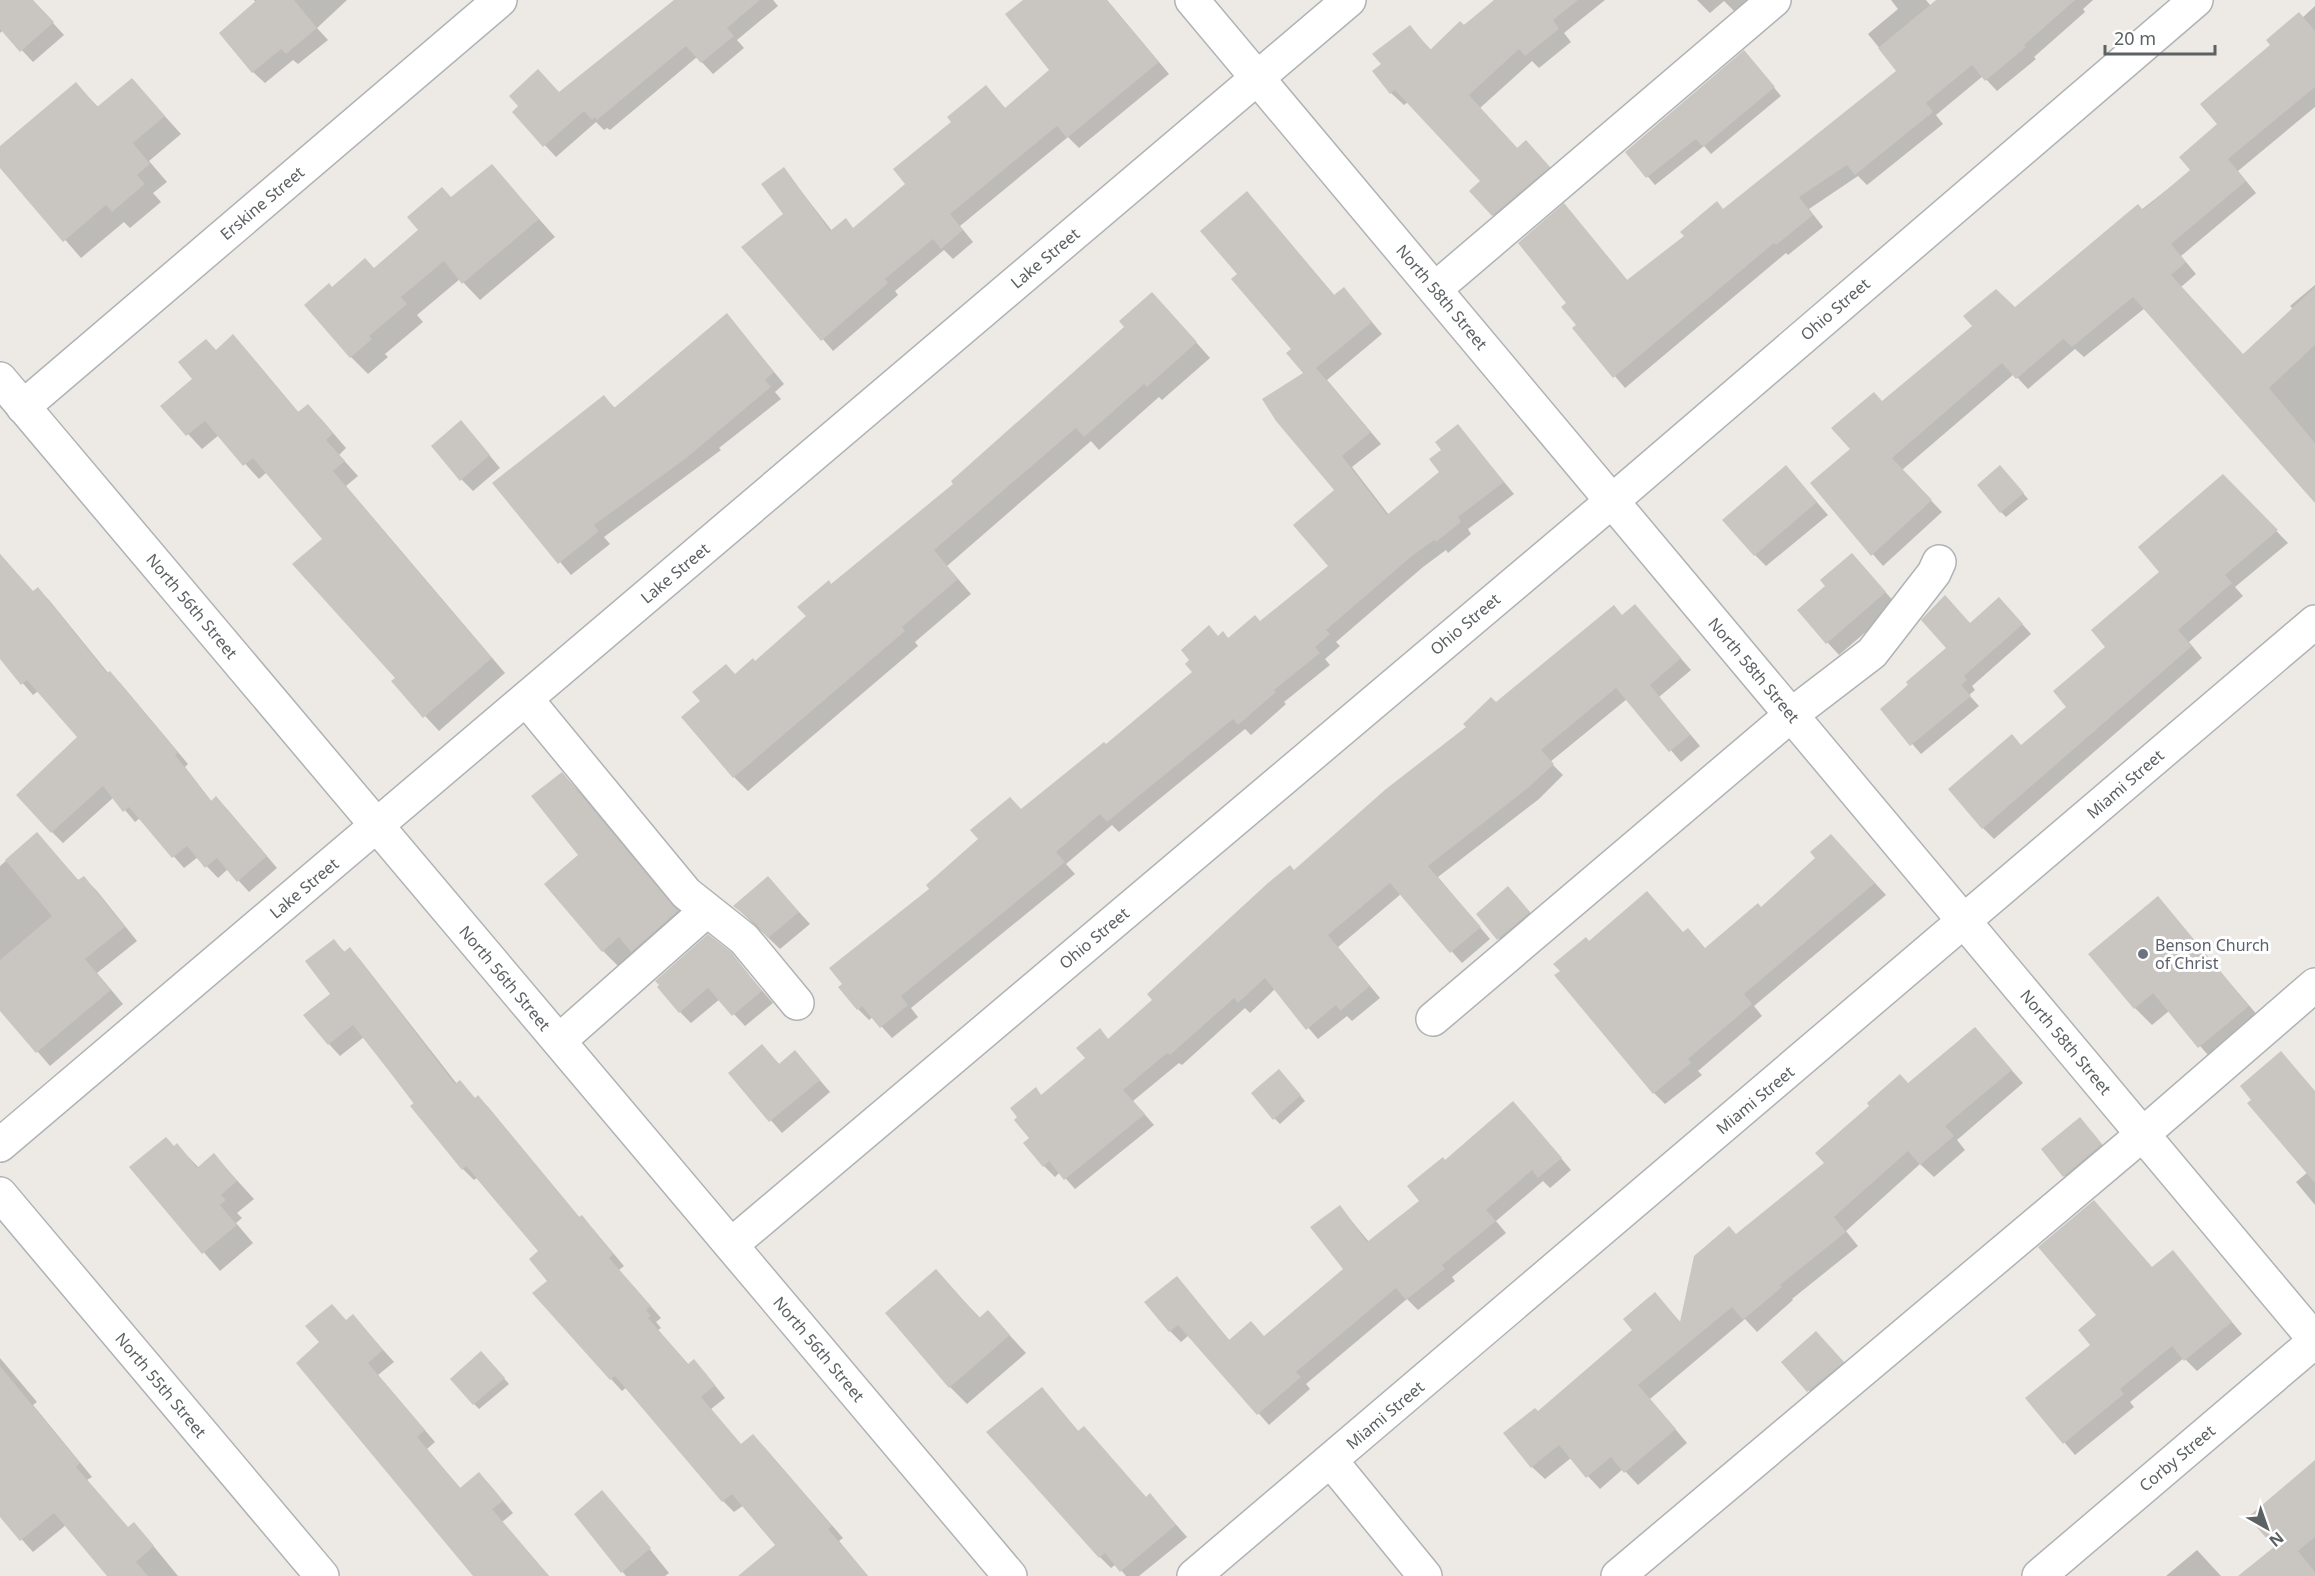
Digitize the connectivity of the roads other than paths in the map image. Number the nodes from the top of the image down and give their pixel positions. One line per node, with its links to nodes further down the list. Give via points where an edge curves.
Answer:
1 (500, 0): 9 (street, Erskine Street)
2 (1192, 0): 6 (street, North 58th Street)
3 (1349, 0): 6 (street, Lake Street)
4 (1774, 0): 7 (street)
5 (2196, 0): 10 (street, Ohio Street)
6 (1257, 78): 7 (street, North 58th Street); 13 (street, Lake Street)
7 (1435, 289): 10 (street, North 58th Street)
8 (0, 379): 9 (street, North 56th Street)
9 (23, 407): 15 (street, North 56th Street)
10 (1612, 501): 14 (street, North 58th Street); 25 (street, Ohio Street)
11 (1939, 562): 14 (street, via 1872,653)
12 (2315, 622): 17 (street, Miami Street)
13 (526, 699): 15 (street, Lake Street); 16 (street, via 642,842)
14 (1791, 715): 17 (street, North 58th Street); 20 (street)
15 (377, 826): 21 (street, North 56th Street); 23 (street, Lake Street)
16 (706, 911): 19 (street, via 744,939); 21 (street)
17 (1964, 922): 22 (street, North 58th Street); 27 (street, Miami Street)
18 (2315, 985): 22 (street)
19 (797, 1003)
20 (1433, 1019)
21 (559, 1041): 25 (street, North 56th Street)
22 (2143, 1134): 26 (street, North 58th Street); 32 (street)
23 (0, 1145)
24 (0, 1194): 28 (street, North 55th Street)
25 (731, 1245): 29 (street, North 56th Street)
26 (2315, 1340): 33 (street, Corby Street)
27 (1331, 1461): 30 (street, Miami Street); 31 (street)
28 (322, 1576)
29 (1010, 1576)
30 (1194, 1576)
31 (1425, 1576)
32 (1618, 1576)
33 (2039, 1576)

